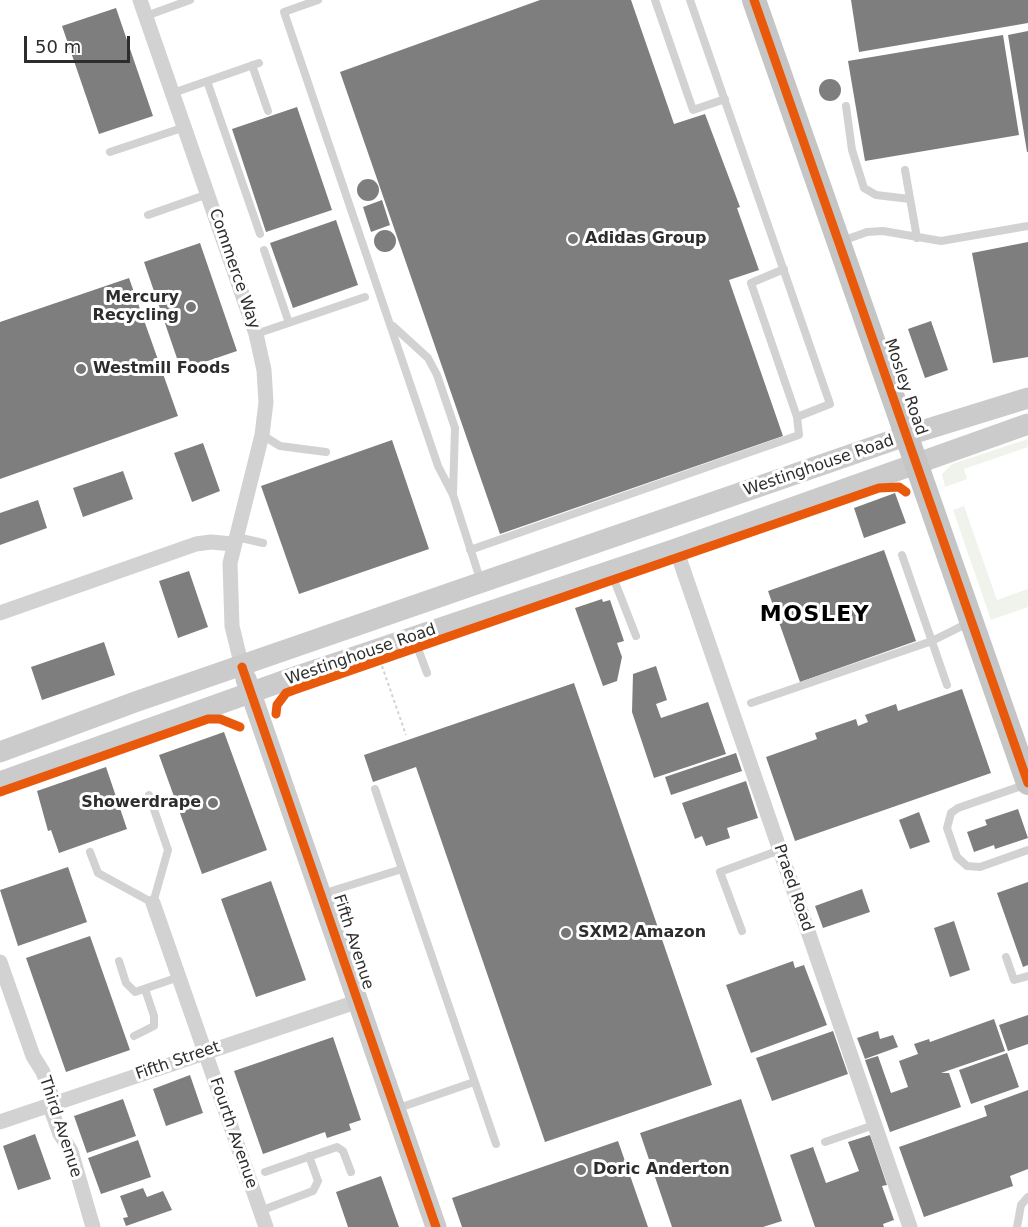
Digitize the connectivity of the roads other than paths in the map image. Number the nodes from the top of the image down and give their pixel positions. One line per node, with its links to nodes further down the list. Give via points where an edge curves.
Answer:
1 (140, 0): 8 (street, Commerce Way)
2 (190, 0): 7 (lane)
3 (318, 0): 28 (lane, via 284,12)
4 (655, 0): 11 (lane, via 693,110)
5 (690, 0): 11 (lane)
6 (754, 0): 23 (main road, Mosley Road)
7 (181, 2): 8 (lane)
8 (146, 16): 10 (street, Commerce Way)
9 (207, 81): 10 (lane); 13 (lane, via 255,64); 21 (lane)
10 (173, 93): 14 (street, Commerce Way)
11 (725, 99): 25 (lane)
12 (846, 106): 18 (lane, via 852,150 864,188 876,195)
13 (268, 111)
14 (185, 127): 15 (lane); 17 (street, Commerce Way)
15 (110, 152)
16 (905, 170): 18 (lane)
17 (208, 194): 19 (lane); 29 (street, Commerce Way)
18 (910, 200): 22 (lane)
19 (148, 215)
20 (1025, 227): 22 (lane, via 952,240)
21 (260, 234)
22 (917, 238): 23 (lane, via 876,231)
23 (840, 241): 34 (main road, Mosley Road)
24 (264, 250): 27 (lane)
25 (784, 269): 31 (lane, via 751,283); 31 (lane, via 830,404)
26 (365, 297): 27 (lane)
27 (289, 323): 29 (lane)
28 (392, 325): 37 (lane, via 438,466); 37 (lane, via 428,358 437,375 455,428)
29 (256, 334): 33 (street, Commerce Way, via 266,387)
30 (1028, 398): 34 (street, Westinghouse Road)
31 (797, 417): 41 (lane, via 799,435)
32 (1028, 424): 36 (street, Westinghouse Road)
33 (262, 435): 35 (lane, via 280,446); 38 (street, Commerce Way)
34 (905, 436): 36 (main road, Mosley Road); 44 (street, Westinghouse Road)
35 (326, 452)
36 (915, 464): 40 (street, Westinghouse Road); 48 (main road, Mosley Road)
37 (453, 495): 41 (lane)
38 (234, 540): 39 (lane); 47 (street, via 196,544); 52 (street, Commerce Way, via 230,610)
39 (263, 543)
40 (675, 549): 43 (street, Westinghouse Road); 62 (street, Praed Road)
41 (470, 550): 44 (lane)
42 (902, 555): 51 (lane)
43 (611, 571): 46 (street, Westinghouse Road); 50 (lane)
44 (481, 583): 45 (street, Westinghouse Road); 46 (street)
45 (403, 610): 49 (street); 52 (street, Westinghouse Road)
46 (490, 610): 49 (street, Westinghouse Road)
47 (0, 613)
48 (972, 621): 51 (lane); 59 (main road, Mosley Road)
49 (414, 636): 53 (lane); 55 (street, Westinghouse Road)
50 (636, 636)
51 (932, 641): 54 (lane); 56 (lane)
52 (242, 667): 55 (street, Fifth Avenue); 57 (street, Westinghouse Road)
53 (427, 673)
54 (947, 685)
55 (251, 693): 58 (street, Westinghouse Road); 66 (street, Fifth Avenue)
56 (751, 703)
57 (0, 752)
58 (0, 782)
59 (1028, 783): 63 (lane, via 958,808 951,813 947,828 957,857 967,866 980,867)
60 (375, 789): 65 (lane)
61 (148, 795): 67 (lane, via 168,850)
62 (780, 850): 68 (lane, via 720,872); 82 (street, Praed Road)
63 (1028, 850)
64 (90, 852): 67 (lane, via 98,873)
65 (402, 869): 66 (lane); 78 (lane)
66 (321, 895): 75 (street, Fifth Avenue)
67 (153, 903): 73 (street, Fourth Avenue)
68 (742, 931)
69 (1006, 957): 72 (lane, via 1014,980)
70 (118, 961): 74 (lane, via 130,990)
71 (0, 962): 79 (street, Third Avenue)
72 (1028, 976)
73 (179, 977): 74 (lane); 77 (street, Fourth Avenue)
74 (145, 989): 76 (lane, via 154,1026)
75 (356, 1002): 77 (street, Fifth Street); 80 (street, Fifth Avenue)
76 (134, 1036)
77 (205, 1052): 79 (street, Fifth Street); 89 (street, Fourth Avenue)
78 (474, 1082): 80 (lane); 84 (lane)
79 (52, 1103): 81 (street, Fifth Street); 90 (street, Third Avenue)
80 (394, 1109): 92 (street, Fifth Avenue)
81 (0, 1122)
82 (874, 1125): 83 (lane); 93 (street, Praed Road)
83 (825, 1142)
84 (495, 1144)
85 (309, 1156): 86 (lane); 87 (lane, via 340,1147); 89 (lane, via 318,1181 313,1191)
86 (265, 1172)
87 (351, 1172)
88 (1028, 1197): 94 (lane, via 1021,1205)
89 (260, 1210): 91 (street, Fourth Avenue)
90 (93, 1227)
91 (266, 1227)
92 (436, 1227)
93 (910, 1227)
94 (1017, 1227)

